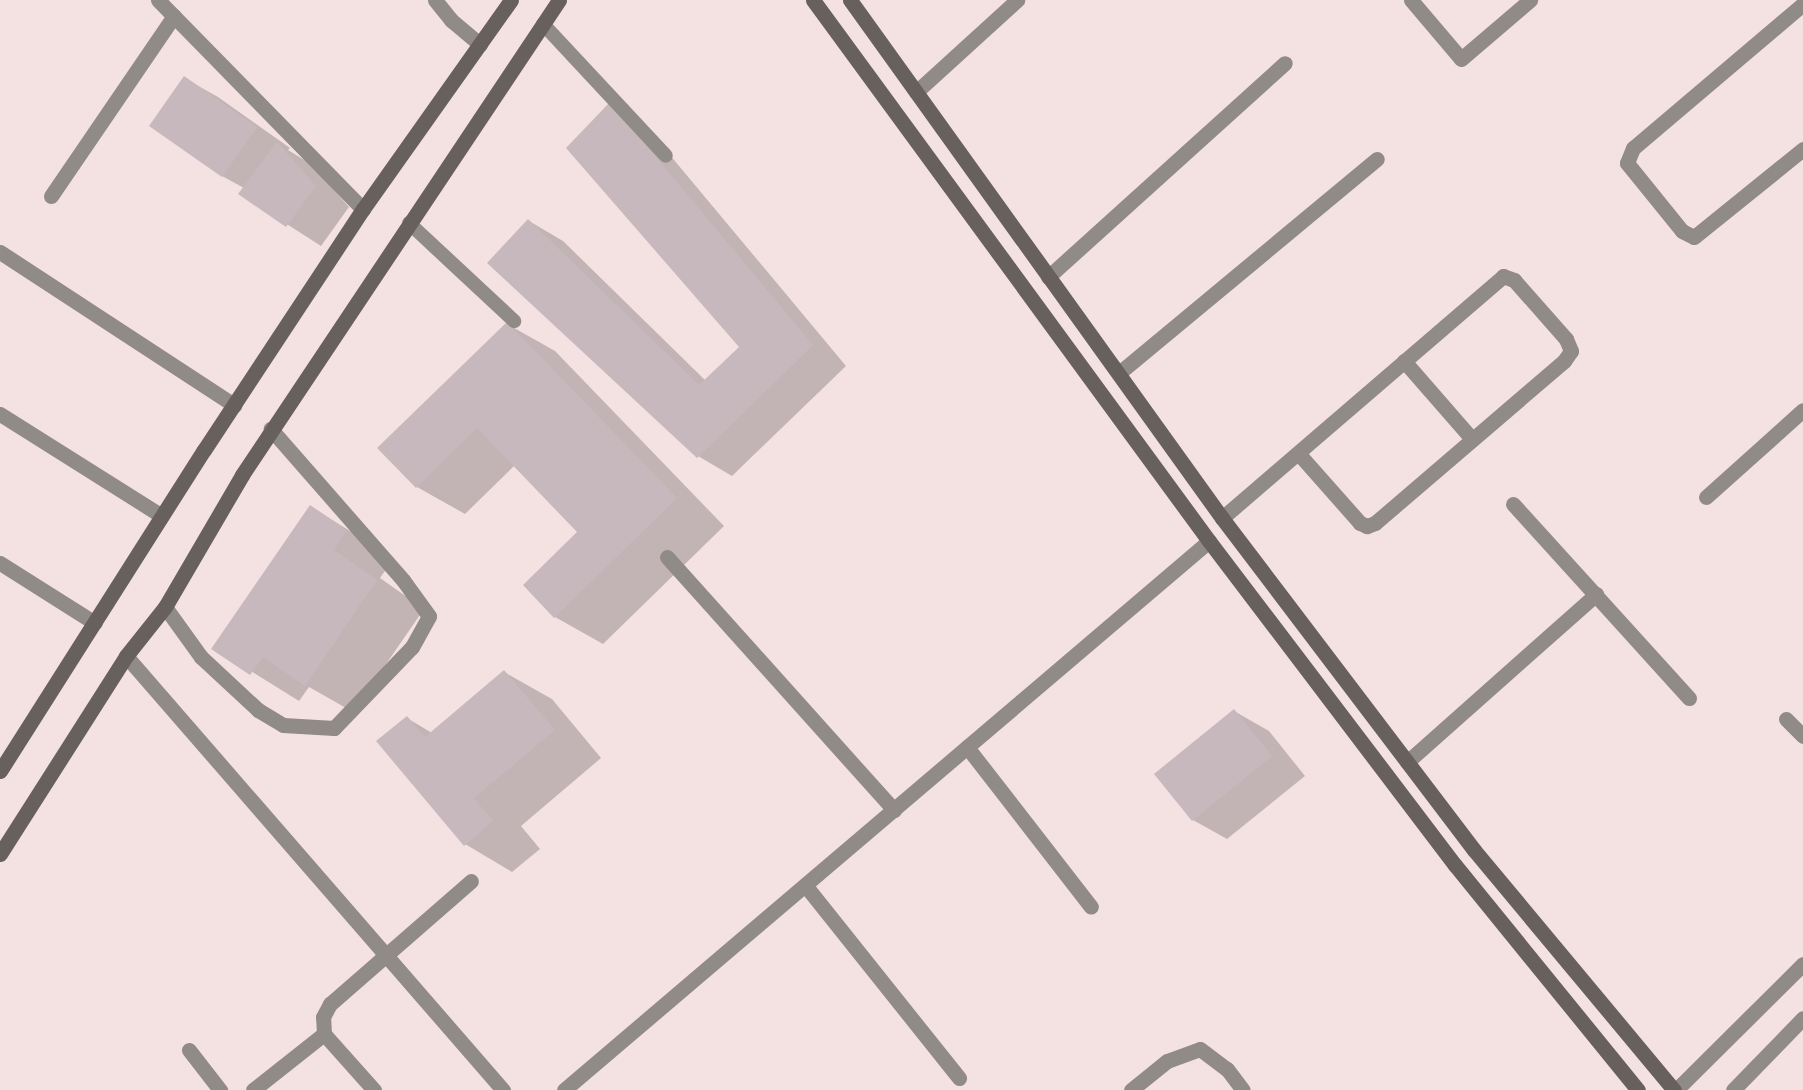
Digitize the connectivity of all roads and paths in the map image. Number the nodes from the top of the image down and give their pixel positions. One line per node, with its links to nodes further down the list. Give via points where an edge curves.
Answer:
1 (158, 0): 11 (street)
2 (435, 0): 13 (street, via 451,20)
3 (511, 0): 13 (main road)
4 (559, 0): 12 (main road)
5 (813, 0): 37 (main road)
6 (850, 0): 15 (main road)
7 (1017, 0): 15 (street)
8 (1411, 0): 9 (street, via 1461,60)
9 (1530, 0)
10 (1803, 4): 16 (street, via 1633,148 1627,163 1682,231 1694,237)
11 (174, 15): 19 (street); 20 (street)
12 (543, 24): 17 (lane); 21 (main road)
13 (480, 44): 20 (main road)
14 (1284, 63): 23 (street)
15 (916, 92): 23 (main road)
16 (1803, 149)
17 (666, 156)
18 (1377, 159): 26 (street)
19 (51, 196)
20 (363, 209): 27 (main road)
21 (408, 223): 24 (lane); 30 (main road)
22 (0, 252): 27 (street)
23 (1048, 276): 26 (main road)
24 (514, 321)
25 (1404, 361): 31 (street); 31 (street, via 1503,276 1514,279 1566,339 1571,351); 32 (street)
26 (1119, 374): 36 (main road)
27 (234, 405): 35 (main road)
28 (1803, 411): 33 (street)
29 (0, 414): 35 (street)
30 (272, 429): 41 (main road); 41 (street, via 403,580 429,616 412,647 334,728 283,725 258,710 201,657)
31 (1472, 439): 32 (street, via 1367,526 1360,523)
32 (1299, 454): 36 (street)
33 (1706, 497)
34 (1513, 504): 40 (street)
35 (162, 516): 42 (main road)
36 (1222, 519): 48 (main road)
37 (1209, 541): 47 (street); 68 (main road, via 1455,866)
38 (668, 557): 50 (street)
39 (0, 563): 42 (street)
40 (1596, 594): 44 (street); 48 (street)
41 (165, 607): 43 (main road)
42 (95, 623): 49 (main road)
43 (126, 656): 51 (main road); 55 (street)
44 (1689, 698)
45 (1786, 719): 46 (street)
46 (1803, 736)
47 (967, 747): 50 (street); 54 (street)
48 (1407, 762): 69 (main road, via 1474,850)
49 (0, 771)
50 (894, 810): 53 (street)
51 (0, 854)
52 (471, 881): 55 (street)
53 (805, 885): 60 (street); 65 (street)
54 (1091, 907)
55 (386, 955): 58 (street, via 330,1004 322,1017); 64 (street)
56 (1803, 964): 69 (street)
57 (1803, 1018): 70 (street)
58 (324, 1034): 62 (street); 63 (street)
59 (189, 1050): 61 (street)
60 (959, 1078)
61 (220, 1090)
62 (253, 1090)
63 (374, 1090)
64 (502, 1090)
65 (564, 1090)
66 (1131, 1090): 67 (street, via 1167,1061 1200,1048 1227,1069)
67 (1243, 1090)
68 (1638, 1090)
69 (1675, 1090)
70 (1733, 1090)

